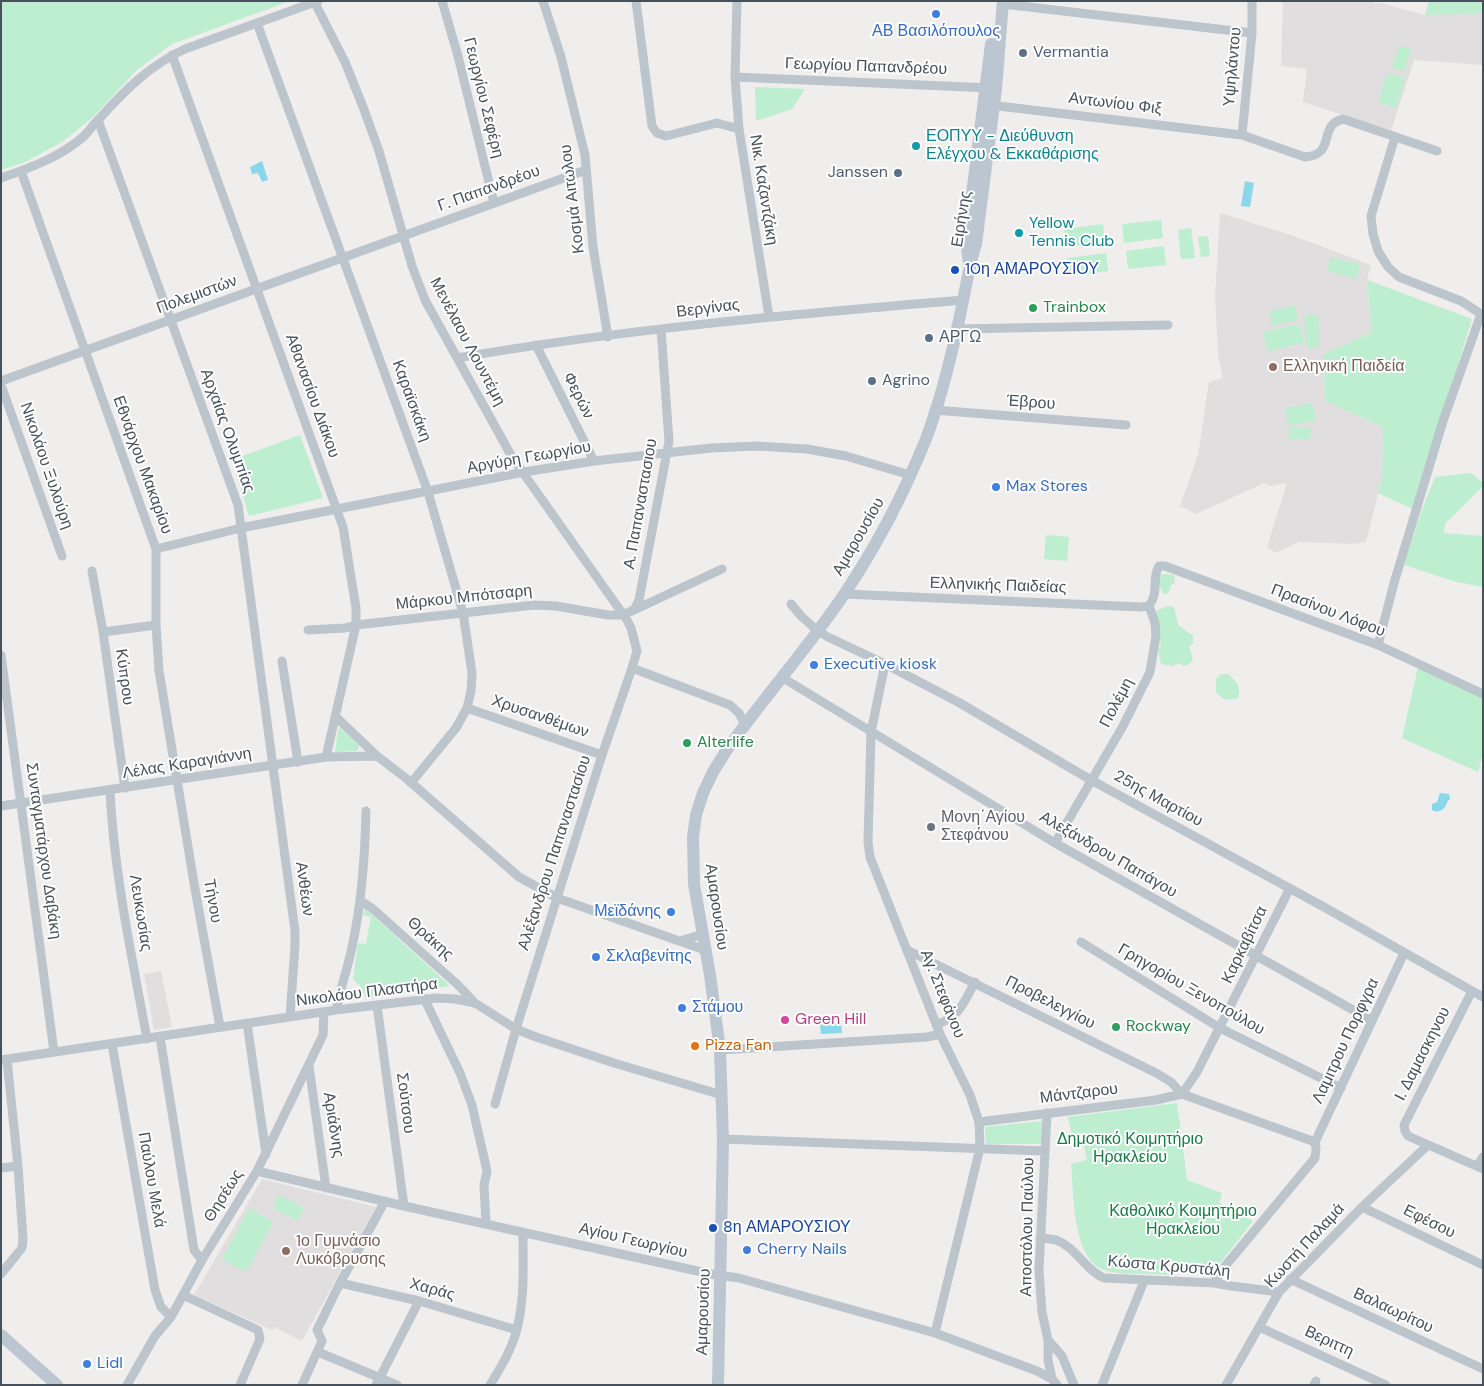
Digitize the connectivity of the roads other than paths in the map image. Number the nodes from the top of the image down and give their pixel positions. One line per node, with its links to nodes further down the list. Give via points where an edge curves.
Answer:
1 (442, 1): 22 (street, Γεωργίου Σεφέρη)
2 (543, 1): 19 (street, Κοσμά Αιτωλου, via 561,56)
3 (636, 1): 15 (street, Νικ. Καζαντζάκη, via 652,126 657,134 666,136 717,123)
4 (737, 1): 11 (street)
5 (1252, 1): 9 (street, Υψηλάντου)
6 (317, 2): 8 (street); 23 (street, Μενέλαου Λουντέμη, via 363,107)
7 (1000, 2): 9 (street); 12 (main road, Ειρήνης)
8 (257, 23): 10 (street); 24 (street, Καραϊσκάκη)
9 (1252, 33): 16 (street, Υψηλάντου)
10 (172, 55): 14 (street, via 140,77); 26 (street, Αθανασίου Διάκου)
11 (735, 77): 12 (street, Γεωργίου Παπανδρέου); 15 (street)
12 (991, 88): 13 (main road, Ειρήνης)
13 (989, 104): 16 (street, Αντωνίου Φιξ); 25 (main road, Ειρήνης, via 976,244)
14 (98, 120): 20 (street, via 84,136 58,155); 30 (street, Αρχαίας Ολυμπίας)
15 (739, 129): 29 (street, Νικ. Καζαντζάκη)
16 (1242, 135): 17 (street, Αντωνίου Φιξ, via 1305,157 1322,151 1331,125 1343,119)
17 (1395, 137): 18 (street); 28 (street, via 1371,216 1378,251 1399,277 1461,301)
18 (1437, 150)
19 (586, 170): 22 (street, Γ. Παπανδρέου); 34 (street, Κοσμά Αιτωλου, via 593,247)
20 (21, 171): 21 (street); 36 (street, Εθνάρχου Μακαρίου)
21 (1, 178)
22 (494, 202): 23 (street, Γ. Παπανδρέου)
23 (403, 236): 24 (street, Πολεμιστών); 37 (street, Μενέλαου Λουντέμη, via 425,300)
24 (343, 257): 26 (street, Πολεμιστών); 45 (street, Καραϊσκάκη)
25 (969, 266): 27 (main road, Αμαρουσίου)
26 (257, 288): 30 (street, Πολεμιστών); 46 (street, Αθανασίου Διάκου)
27 (963, 300): 29 (street, Βεργίνας); 33 (main road, Αμαρουσίου)
28 (1482, 315): 63 (street, via 1444,421)
29 (769, 317): 32 (street, Βεργίνας)
30 (172, 320): 36 (street, Πολεμιστών); 47 (street, Αρχαίας Ολυμπίας, via 238,505)
31 (1168, 325): 33 (street)
32 (661, 329): 34 (street, Βεργίνας); 41 (street, Α. Παπαναστασιου)
33 (958, 329): 39 (main road, Αμαρουσίου)
34 (608, 336): 35 (street, Βεργίνας)
35 (536, 345): 37 (street, Βεργίνας); 42 (street, Φερών)
36 (85, 351): 38 (street, Πολεμιστών); 48 (street, Εθνάρχου Μακαρίου)
37 (457, 358): 43 (street, Μενέλαου Λουντέμη, via 512,457)
38 (1, 383): 49 (street, Νικολάου Ξυλούρη)
39 (934, 410): 40 (street, Έβρου); 44 (main road, Αμαρουσίου, via 927,436)
40 (1126, 425)
41 (668, 452): 42 (street, Αργύρη Γεωργίου); 44 (street, Αργύρη Γεωργίου, via 734,446 807,449); 55 (street, Α. Παπαναστασιου, via 639,600)
42 (594, 461): 43 (street, Αργύρη Γεωργίου)
43 (524, 472): 45 (street, Αργύρη Γεωργίου); 57 (street, Μενέλαου Λουντέμη)
44 (910, 474): 52 (main road, Αμαρουσίου, via 874,547)
45 (428, 492): 46 (street, Αργύρη Γεωργίου); 56 (street, Καραϊσκάκη)
46 (338, 510): 47 (street, Αργύρη Γεωργίου); 59 (street, Αθανασίου Διάκου, via 356,608)
47 (241, 528): 48 (street, Αργύρη Γεωργίου); 78 (street, Αρχαίας Ολυμπίας)
48 (156, 550): 58 (street, Εθνάρχου Μακαρίου)
49 (62, 556)
50 (722, 569): 55 (street)
51 (92, 571): 62 (street, Κύπρου)
52 (844, 594): 54 (street, Ελληνικής Παιδείας); 61 (main road, Αμαρουσίου)
53 (791, 604): 61 (street, 25ης Μαρτίου)
54 (1149, 606): 63 (street, Πρασίνου Λόφου, via 1154,599 1156,571 1158,566 1165,566); 80 (street, Πολέμη, via 1156,636 1150,672)
55 (634, 610): 57 (street)
56 (464, 613): 57 (street, Μάρκου Μπότσαρη, via 534,605); 59 (street, Μάρκου Μπότσαρη); 70 (street, Καραϊσκάκη, via 472,673 472,691)
57 (622, 615): 67 (street, Αλέξανδρου Παπαναστασίου, via 632,628 636,651)
58 (156, 625): 62 (street); 79 (street, Εθνάρχου Μακαρίου, via 159,671)
59 (356, 625): 60 (street, Μάρκου Μπότσαρη); 71 (street, Αθανασίου Διάκου)
60 (308, 630)
61 (818, 631): 66 (street, 25ης Μαρτίου); 68 (main road, Αμαρουσίου)
62 (103, 632): 82 (street, Κύπρου)
63 (1378, 645): 69 (street, Πρασίνου Λόφου)
64 (1, 654): 84 (street, Συνταγματάρχου Δαβάκη)
65 (282, 661): 77 (street)
66 (885, 664): 73 (street, Αγ. Στεφάνου); 80 (street, 25ης Μαρτίου, via 958,702)
67 (632, 668): 72 (street, via 730,705); 74 (street, Αλέξανδρου Παπαναστασίου)
68 (783, 678): 72 (main road, Αμαρουσίου); 73 (street, Αλεξάνδρου Παπάγου)
69 (1483, 694)
70 (467, 708): 74 (street, Χρυσανθέμων); 81 (street, Καραϊσκάκη, via 456,728)
71 (335, 716): 75 (street); 76 (street, Αθανασίου Διάκου)
72 (745, 725): 91 (main road, Αμαρουσίου, via 713,772 696,815 694,884)
73 (871, 732): 87 (street, Αλεξάνδρου Παπάγου); 95 (street, Αγ. Στεφάνου, via 870,857)
74 (602, 754): 89 (street, Αλέξανδρου Παπαναστασίου)
75 (377, 756): 76 (street, Λέλας Καραγιάννη); 81 (street)
76 (326, 757): 77 (street, Λέλας Καραγιάννη)
77 (298, 762): 78 (street, Λέλας Καραγιάννη)
78 (273, 766): 79 (street, Λέλας Καραγιάννη); 106 (street, Ανθέων, via 294,931)
79 (177, 780): 82 (street, Λέλας Καραγιάννη); 109 (street, Τήνου)
80 (1091, 780): 87 (street, Πολέμη); 88 (street, 25ης Μαρτίου)
81 (411, 783): 89 (street, via 519,877)
82 (126, 788): 83 (street, Λέλας Καραγιάννη)
83 (110, 791): 84 (street, Λέλας Καραγιάννη); 114 (street, Λευκωσίας, via 112,834)
84 (21, 803): 85 (street, Λέλας Καραγιάννη); 117 (street, Συνταγματάρχου Δαβάκη)
85 (1, 806)
86 (366, 810): 90 (street)
87 (1055, 843): 97 (street, Αλεξάνδρου Παπάγου)
88 (1290, 888): 96 (street, 25ης Μαρτίου); 97 (street, Καρκαβίτσα)
89 (557, 898): 92 (street); 111 (street, Αλέξανδρου Παπαναστασίου)
90 (361, 901): 102 (street, Θράκης); 104 (street)
91 (702, 934): 92 (street); 94 (main road, Αμαρουσίου)
92 (680, 941): 94 (street)
93 (1081, 942): 110 (street, Γρηγορίου Ξενοπούλου)
94 (705, 950): 116 (main road, Αμαρουσίου)
95 (907, 950): 98 (street, Προβελεγγίου); 112 (street, Αγ. Στεφάνου)
96 (1404, 953): 99 (street, 25ης Μαρτίου); 107 (street, Λαμιτρου Πορφγρα)
97 (1256, 957): 107 (street, Αλεξάνδρου Παπάγου); 110 (street, Καρκαβίτσα)
98 (975, 982): 112 (street, via 957,1014); 121 (street, Προβελεγγίου, via 1156,1073)
99 (1472, 991): 100 (street, 25ης Μαρτίου); 128 (street, Ι. Δαμασκηνου, via 1404,1125 1408,1136)
100 (1483, 997)
101 (424, 998): 102 (street, Νικολάου Πλαστήρα); 103 (street, Νικολάου Πλαστήρα); 141 (street, via 472,1105 487,1171 484,1184)
102 (475, 1003): 111 (street, Νικολάου Πλαστήρα)
103 (377, 1005): 104 (street, Νικολάου Πλαστήρα); 139 (street, Σούτσου)
104 (336, 1010): 105 (street, Νικολάου Πλαστήρα)
105 (324, 1012): 106 (street, Νικολάου Πλαστήρα); 119 (street, Θησέως, via 323,1035)
106 (290, 1017): 108 (street, Νικολάου Πλαστήρα)
107 (1371, 1020): 120 (street, Λαμιτρου Πορφγρα)
108 (247, 1023): 109 (street, Νικολάου Πλαστήρα); 131 (street)
109 (220, 1027): 113 (street, Νικολάου Πλαστήρα)
110 (1220, 1028): 120 (street, Γρηγορίου Ξενοπούλου); 121 (street, Καρκαβίτσα)
111 (516, 1029): 122 (street, Νικολάου Πλαστήρα); 123 (street, Αλέξανδρου Παπαναστασίου)
112 (938, 1029): 116 (street, via 927,1037); 125 (street, Αγ. Στεφάνου, via 970,1095)
113 (160, 1037): 114 (street, Νικολάου Πλαστήρα); 144 (street, via 194,1250)
114 (147, 1039): 115 (street, Νικολάου Πλαστήρα)
115 (112, 1044): 117 (street, Νικολάου Πλαστήρα); 155 (street, Παύλου Μελά, via 155,1290 161,1307)
116 (720, 1050): 122 (main road, Αμαρουσίου)
117 (54, 1052): 118 (street, Νικολάου Πλαστήρα)
118 (4, 1060): 133 (street)
119 (309, 1066): 131 (street, Θησέως); 137 (street, Αριάδνης)
120 (1340, 1088): 127 (street, Λαμιτρου Πορφγρα)
121 (1182, 1094): 124 (street, Μάντζαρου); 127 (street, Προβελεγγίου)
122 (722, 1095): 126 (main road, Αμαρουσίου)
123 (495, 1104)
124 (1047, 1114): 125 (street, Μάντζαρου); 130 (street, Αποστόλου Παύλου)
125 (979, 1122): 129 (street, Αγ. Στεφάνου)
126 (723, 1139): 129 (street); 147 (main road, Αμαρουσίου)
127 (1315, 1142): 151 (street, Λαμιτρου Πορφγρα, via 1315,1158)
128 (1428, 1145): 134 (street); 140 (street, Κωστή Παλαμά)
129 (980, 1148): 130 (street); 158 (street, Αγ. Στεφάνου)
130 (1044, 1150): 143 (street, Αποστόλου Παύλου)
131 (266, 1154): 136 (street, Θησέως)
132 (1483, 1157): 134 (street)
133 (18, 1166): 135 (street); 146 (street, via 22,1248)
134 (1480, 1167)
135 (1, 1168)
136 (257, 1171): 137 (street, Αγίου Γεωργίου); 144 (street, Θησέως)
137 (326, 1188): 138 (street, Αγίου Γεωργίου)
138 (385, 1201): 139 (street, Αγίου Γεωργίου); 150 (street)
139 (404, 1206): 141 (street, Αγίου Γεωργίου)
140 (1362, 1207): 145 (street, Εφέσου); 148 (street, Κωστή Παλαμά)
141 (486, 1223): 142 (street, Αγίου Γεωργίου)
142 (523, 1232): 147 (street, Αγίου Γεωργίου); 157 (street, via 522,1297)
143 (1040, 1238): 149 (street, Κώστα Κρυστάλη, via 1063,1244 1096,1275); 160 (street, Αποστόλου Παύλου, via 1039,1290)
144 (202, 1260): 153 (street, Θησέως)
145 (1483, 1265)
146 (1, 1274)
147 (721, 1274): 158 (street, Αγίου Γεωργίου); 171 (main road, Αμαρουσίου)
148 (1290, 1279): 152 (street, Κωστή Παλαμά); 162 (street, Βαλαωρίτου)
149 (1144, 1281): 151 (street, Κώστα Κρυστάλη); 173 (street)
150 (340, 1283): 154 (street, Χαράς); 161 (street, via 317,1330 322,1340)
151 (1214, 1283): 152 (street, Κώστα Κρυστάλη)
152 (1279, 1292): 156 (street, Κωστή Παλαμά)
153 (183, 1295): 155 (street, Θησέως); 167 (street, via 258,1330 260,1339)
154 (419, 1301): 157 (street, Χαράς); 163 (street)
155 (171, 1317): 166 (street, Θησέως, via 155,1336)
156 (1258, 1326): 174 (street, Κωστή Παλαμά); 175 (street, Βεριττη)
157 (517, 1330): 170 (street)
158 (935, 1333): 164 (street, Αγίου Γεωργίου, via 1037,1371)
159 (1, 1335): 165 (main road)
160 (1048, 1340): 164 (street, Αποστόλου Παύλου, via 1048,1360); 172 (street, Αποστόλου Παύλου, via 1062,1356)
161 (318, 1352): 163 (street); 168 (street)
162 (1483, 1369)
163 (378, 1381): 169 (street)
164 (1054, 1382)
165 (57, 1385)
166 (127, 1385)
167 (240, 1385)
168 (302, 1385)
169 (397, 1385)
170 (490, 1385)
171 (718, 1385)
172 (1074, 1385)
173 (1102, 1385)
174 (1226, 1385)
175 (1386, 1385)

